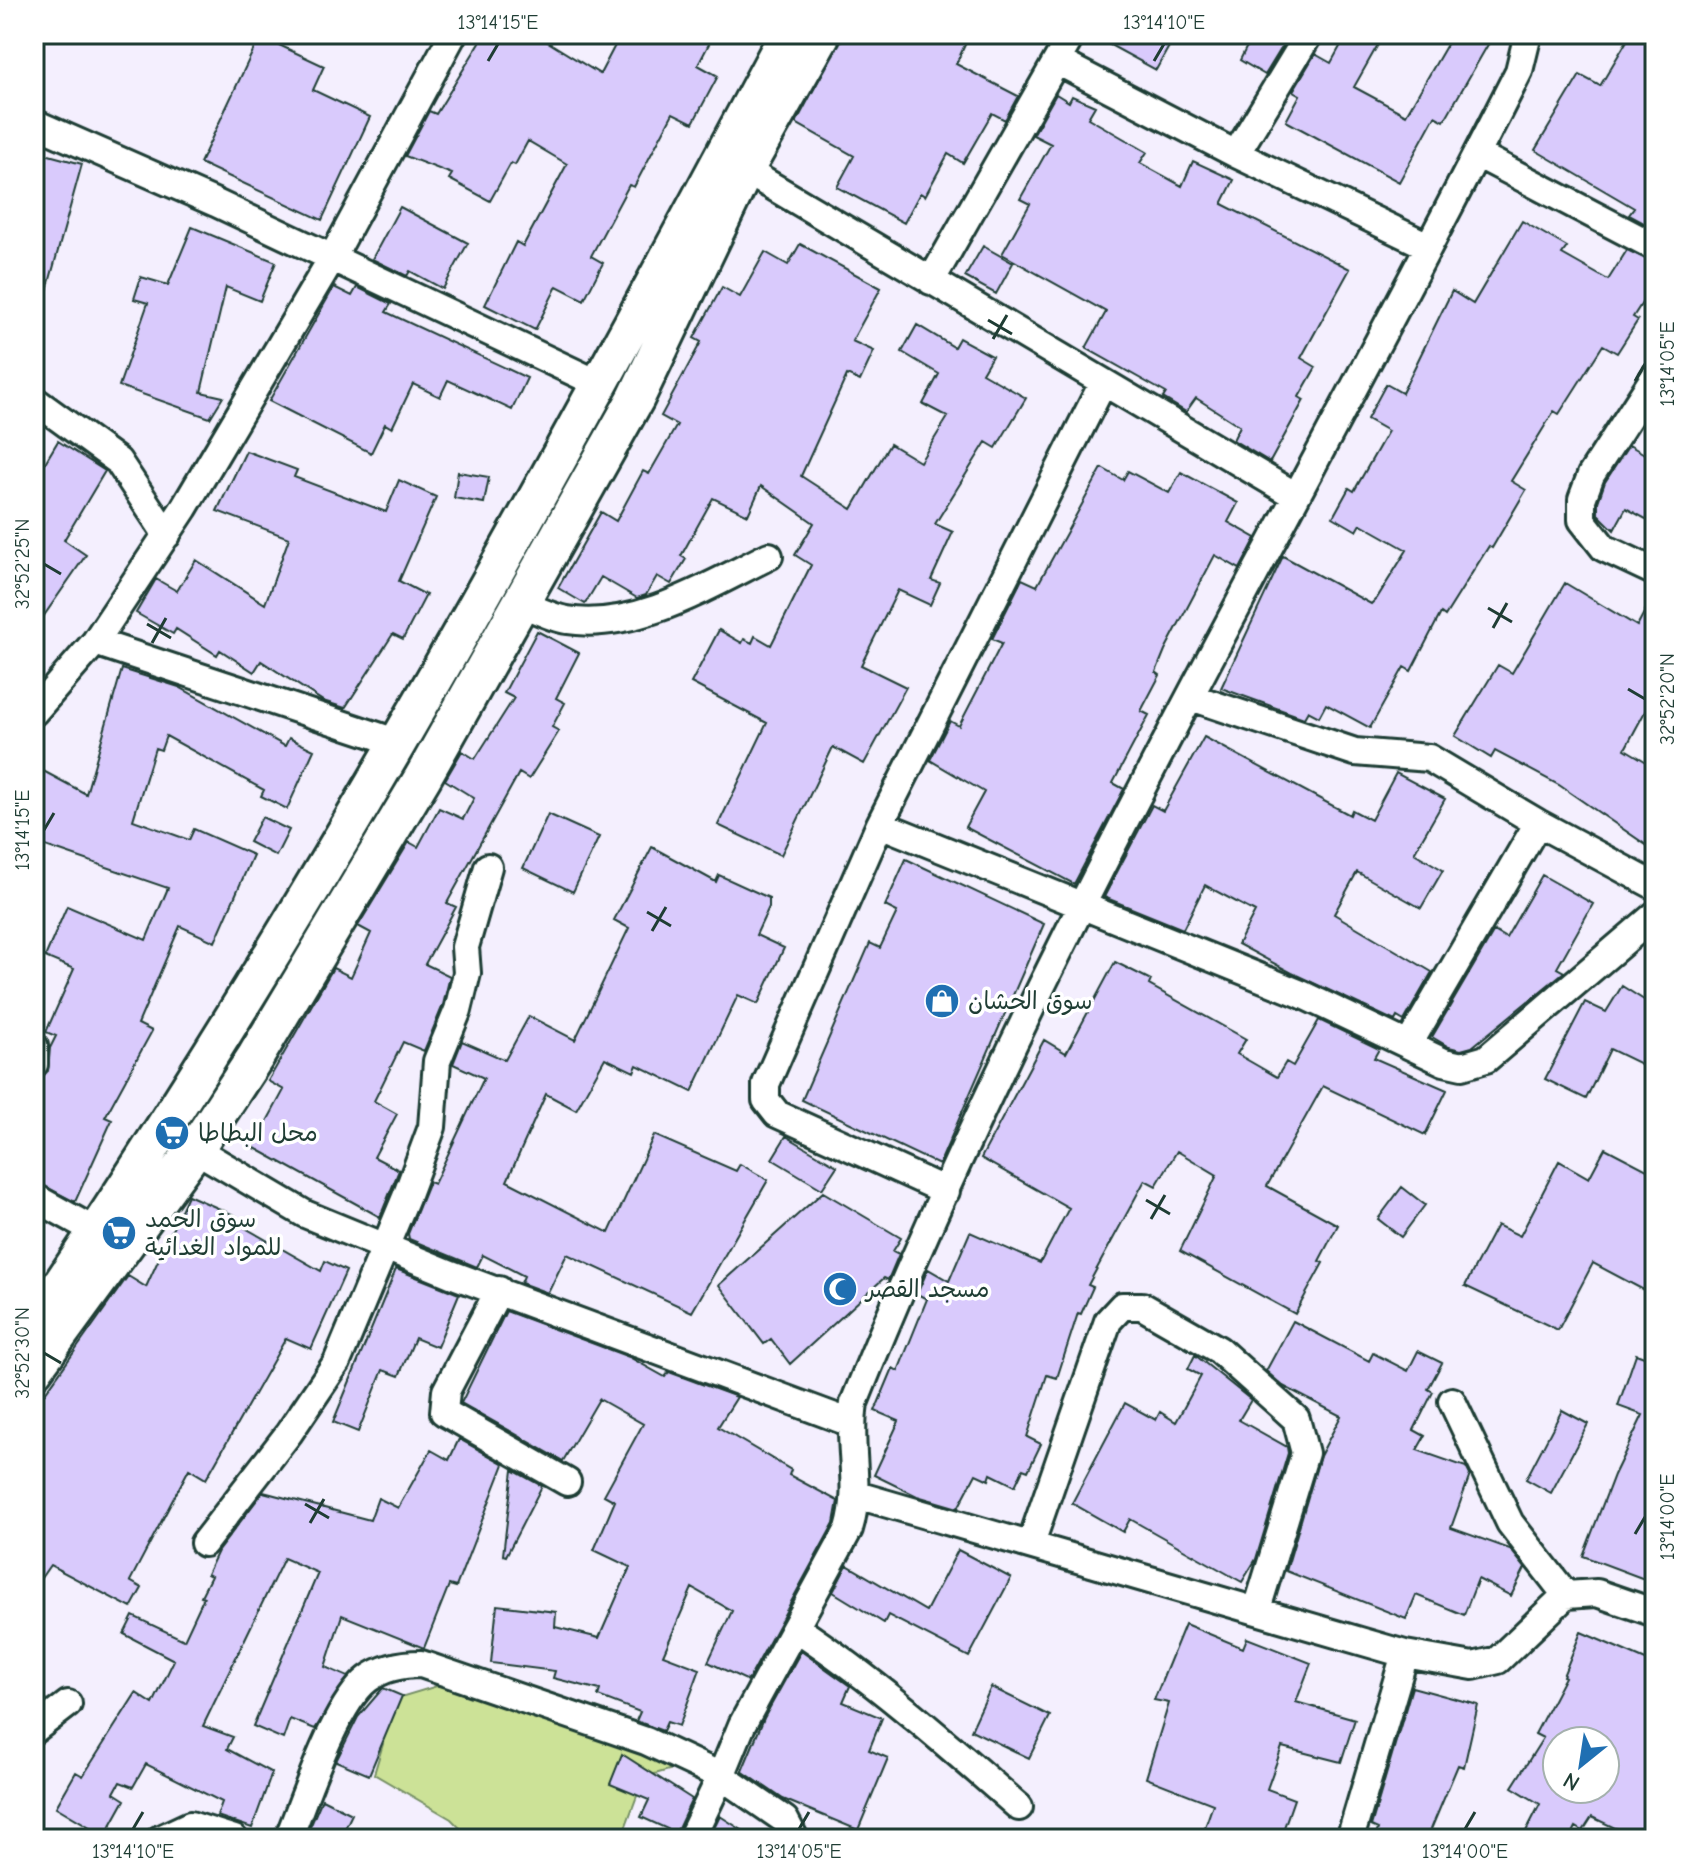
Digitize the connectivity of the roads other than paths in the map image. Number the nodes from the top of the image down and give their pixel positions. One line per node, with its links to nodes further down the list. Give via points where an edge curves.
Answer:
1 (453, 34): 14 (street)
2 (788, 34): 17 (main road)
3 (822, 34): 11 (main road)
4 (1072, 34): 7 (street)
5 (1309, 34): 9 (street)
6 (1528, 34): 10 (street, via 1519,71)
7 (1057, 61): 9 (street); 15 (street)
8 (34, 123): 14 (street)
9 (1236, 154): 12 (street)
10 (1477, 154): 12 (street); 13 (street)
11 (745, 170): 15 (street); 24 (main road, via 636,398)
12 (1428, 246): 20 (street)
13 (1655, 247)
14 (332, 258): 17 (street); 21 (street)
15 (931, 281): 18 (street)
16 (1655, 376): 23 (street, via 1591,475 1582,499 1582,520 1604,548)
17 (597, 383): 28 (main road)
18 (1103, 383): 20 (street); 30 (street)
19 (34, 400): 21 (street, via 118,461)
20 (1296, 496): 26 (street)
21 (167, 535): 25 (street)
22 (769, 556): 24 (street, via 674,600 601,621 565,620)
23 (1655, 572)
24 (521, 603): 38 (main road, via 415,790)
25 (95, 642): 27 (street); 28 (street)
26 (1191, 697): 29 (street, via 1355,752 1429,758); 33 (street)
27 (34, 712)
28 (399, 743): 41 (main road)
29 (1538, 823): 32 (street); 35 (street)
30 (880, 824): 33 (street); 39 (street, via 766,1084 766,1100 777,1114)
31 (488, 867): 42 (street, via 465,947 467,973 458,1010 437,1061 432,1127)
32 (1655, 886)
33 (1082, 904): 35 (street); 39 (street)
34 (1655, 915): 35 (street, via 1479,1063 1453,1065)
35 (1409, 1044)
36 (34, 1046): 37 (street)
37 (34, 1064)
38 (195, 1149): 42 (street, via 305,1214); 45 (main road)
39 (946, 1191): 47 (street, via 862,1384)
40 (34, 1197): 41 (street)
41 (97, 1232): 44 (main road)
42 (383, 1246): 43 (street); 50 (street, via 337,1362)
43 (499, 1290): 47 (street); 48 (street, via 446,1391 444,1412)
44 (34, 1325)
45 (34, 1369)
46 (1452, 1401): 52 (street, via 1502,1510)
47 (851, 1423): 49 (street)
48 (567, 1482)
49 (857, 1495): 51 (street); 55 (street, via 849,1529)
50 (204, 1543)
51 (1031, 1543): 53 (street); 53 (street, via 1108,1321 1122,1306 1142,1306 1219,1350 1296,1419 1303,1437 1305,1453)
52 (1566, 1595): 54 (street, via 1597,1593); 56 (street, via 1498,1660 1473,1666)
53 (1257, 1609): 56 (street)
54 (1655, 1613)
55 (796, 1628): 59 (street, via 742,1725); 60 (street, via 890,1696)
56 (1405, 1654): 66 (street)
57 (68, 1704): 58 (street)
58 (34, 1730)
59 (721, 1776): 63 (street, via 646,1741 421,1664 403,1664 370,1677 346,1703); 64 (street); 65 (street, via 785,1820)
60 (1019, 1807)
61 (160, 1839): 62 (street, via 190,1825)
62 (234, 1839)
63 (288, 1839)
64 (691, 1839)
65 (795, 1839)
66 (1350, 1839)

